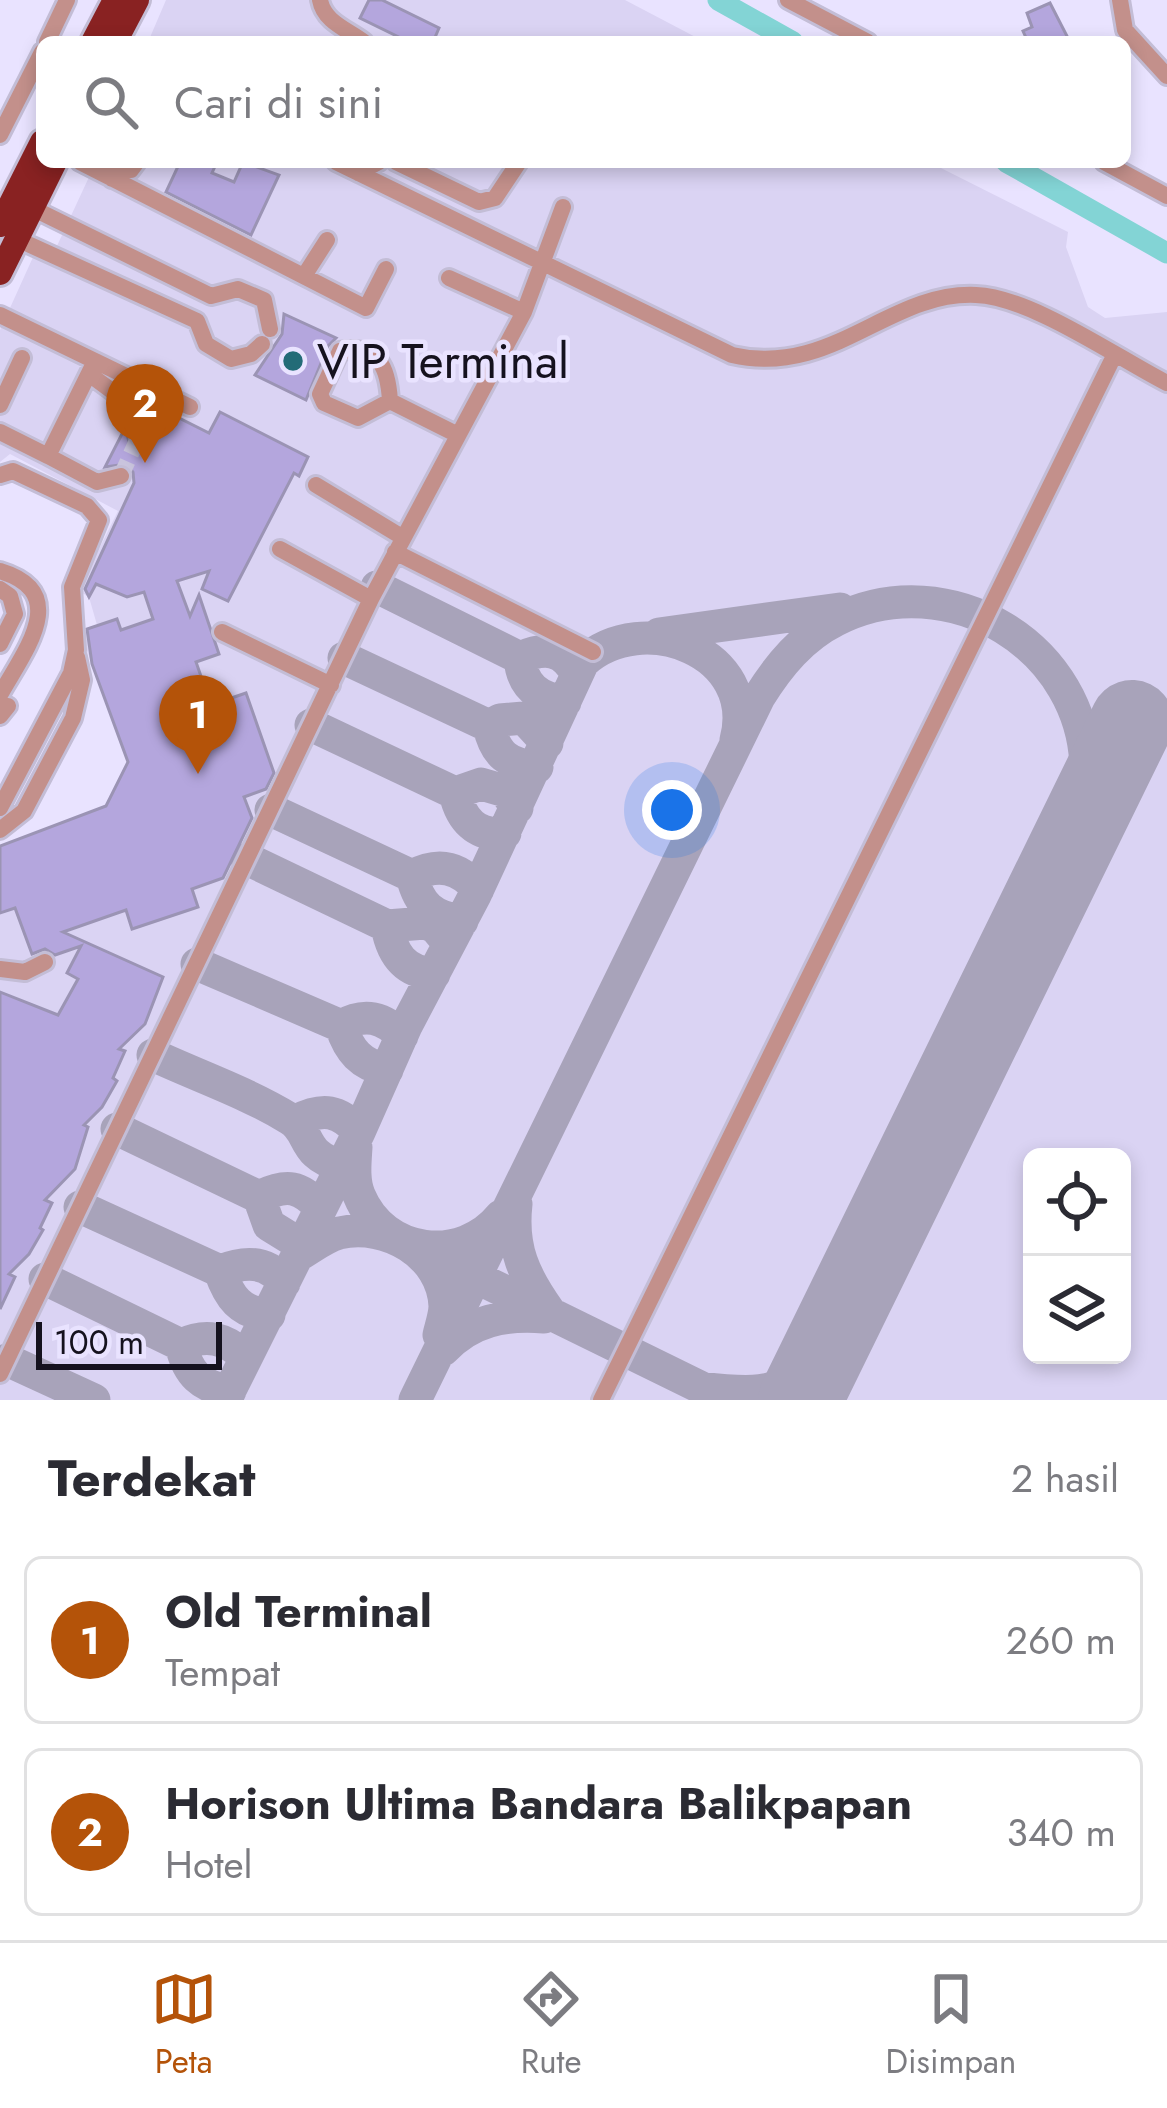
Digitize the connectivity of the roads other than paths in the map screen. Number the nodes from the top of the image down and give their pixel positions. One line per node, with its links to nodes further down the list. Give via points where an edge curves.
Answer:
1 (67, 0): 7 (street)
2 (115, 0): 8 (highway)
3 (137, 0): 9 (highway)
4 (320, 0): 10 (street, via 330,20)
5 (788, 0): 11 (street)
6 (1120, 0): 12 (street)
7 (50, 36)
8 (96, 36)
9 (118, 36)
10 (355, 36)
11 (857, 36)
12 (1130, 36)
13 (1131, 37): 15 (street)
14 (36, 64): 16 (street)
15 (1167, 76)
16 (0, 135)
17 (36, 161): 29 (highway)
18 (50, 168): 29 (highway)
19 (91, 168): 27 (street)
20 (132, 168): 27 (street)
21 (348, 168): 26 (street)
22 (368, 168): 26 (street)
23 (408, 168): 24 (street, via 478,202 495,198)
24 (515, 168)
25 (1115, 168): 28 (street)
26 (358, 173): 34 (street)
27 (112, 179): 38 (street)
28 (1167, 196)
29 (23, 203): 31 (highway); 33 (street)
30 (562, 208): 34 (street)
31 (6, 232): 36 (highway); 37 (street)
32 (328, 241): 38 (street)
33 (116, 247): 37 (street); 40 (street)
34 (542, 264): 41 (street); 44 (street, via 762,362 794,359 917,306 981,294 1051,319)
35 (386, 269): 38 (street, via 366,308)
36 (0, 273)
37 (102, 276): 43 (street)
38 (304, 276)
39 (449, 278): 41 (street)
40 (211, 296): 43 (street); 43 (street, via 238,289 263,300 266,337 231,359 206,344)
41 (524, 312): 52 (street)
42 (0, 315): 46 (street)
43 (197, 321)
44 (1114, 356): 47 (street); 74 (street)
45 (22, 358): 49 (street)
46 (92, 368): 50 (street); 53 (street, via 135,407); 54 (street)
47 (1167, 382)
48 (390, 401): 48 (street, via 358,418 324,403 320,394 340,351 384,363); 52 (street)
49 (0, 405)
50 (190, 407)
51 (0, 432): 54 (street)
52 (458, 435): 58 (street)
53 (139, 436)
54 (48, 456): 56 (street, via 97,482)
55 (0, 475): 65 (street, via 13,471 98,515 73,587)
56 (121, 476)
57 (316, 484): 58 (street)
58 (398, 545): 62 (street); 66 (street)
59 (280, 549): 62 (street)
60 (0, 571): 68 (street, via 23,580 39,602 37,628)
61 (0, 589): 64 (street, via 15,614)
62 (371, 599): 67 (street)
63 (222, 632): 67 (street)
64 (0, 644)
65 (76, 650): 69 (street, via 63,692); 70 (street, via 82,680 73,718 24,811)
66 (593, 652)
67 (331, 685): 73 (street)
68 (3, 706)
69 (0, 808)
70 (0, 830)
71 (45, 962): 72 (street, via 25,972)
72 (0, 969)
73 (0, 1374)
74 (601, 1400)

